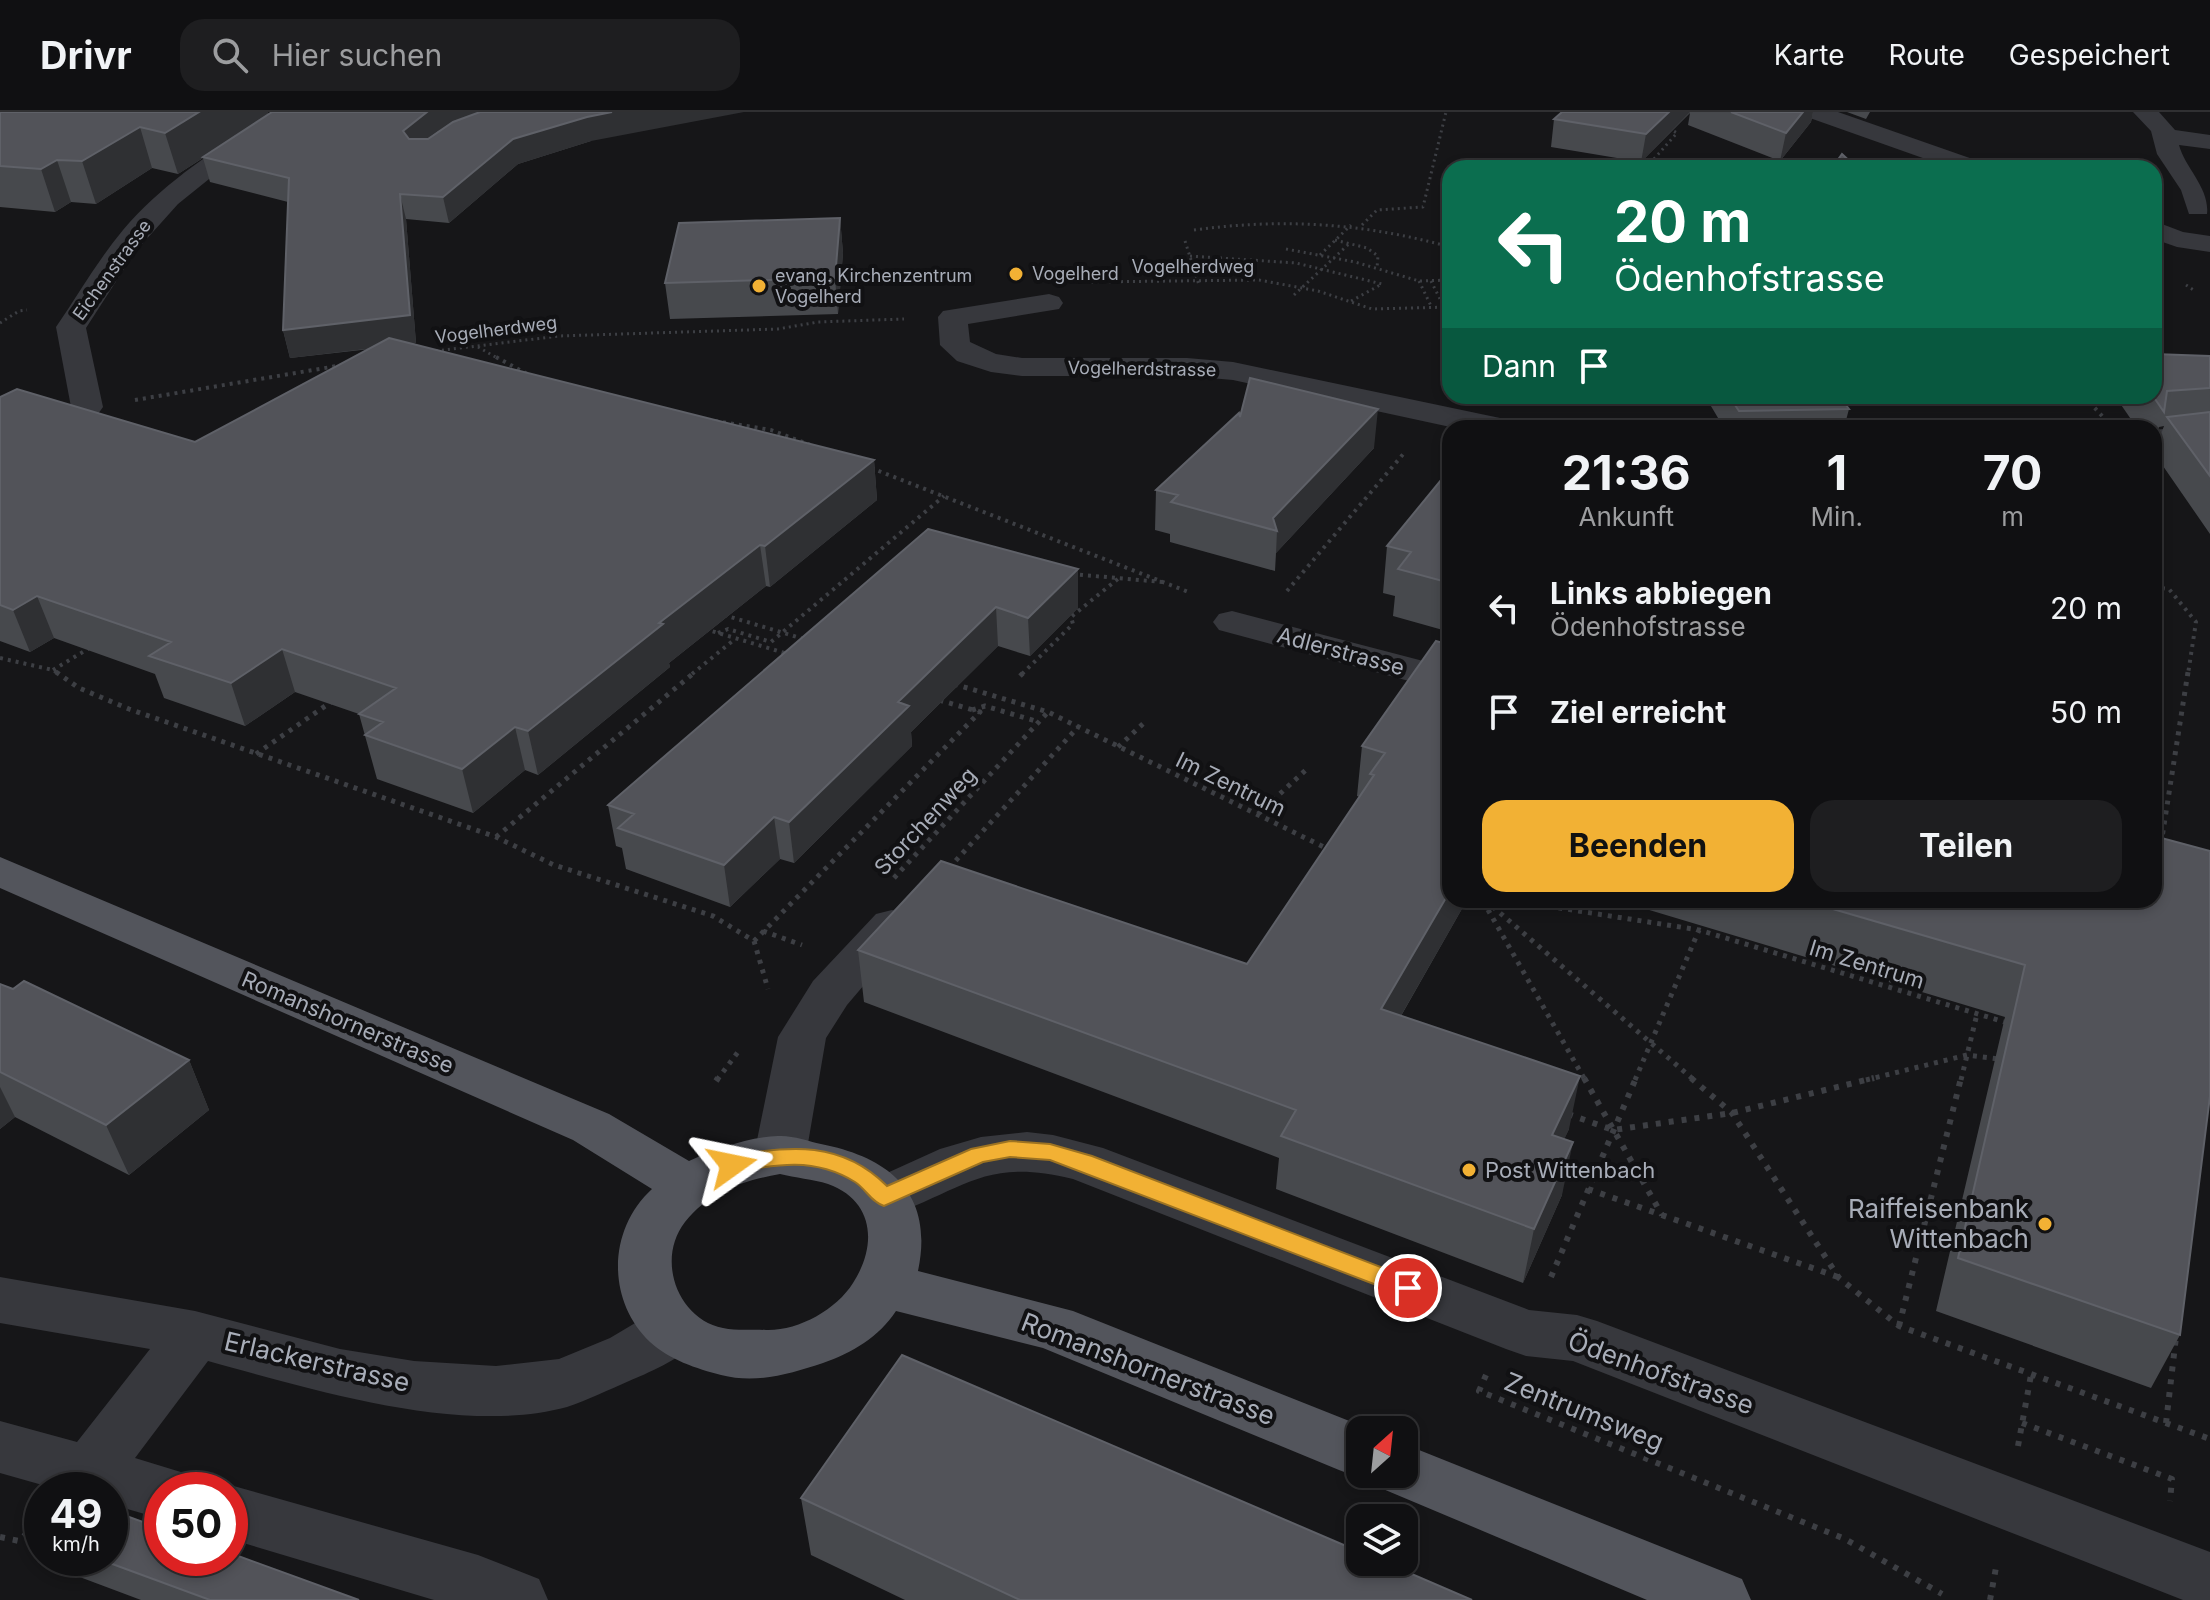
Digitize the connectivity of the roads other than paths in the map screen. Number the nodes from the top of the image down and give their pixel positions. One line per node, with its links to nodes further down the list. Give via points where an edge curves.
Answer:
1 (299, 112): 13 (street, Eichenstrasse, via 246,140 198,175 123,249 92,303 71,327)
2 (1815, 112): 6 (street)
3 (2145, 112): 4 (street)
4 (2165, 136): 5 (street); 8 (street, via 2169,154)
5 (2200, 141): 7 (street)
6 (1952, 160)
7 (2210, 165)
8 (2204, 209): 9 (street)
9 (2162, 210)
10 (2162, 232): 11 (street)
11 (2209, 248)
12 (1049, 303): 14 (street, Vogelherdstrasse, via 953,317 955,345 991,363 1233,371)
13 (87, 407)
14 (1464, 420)
15 (2210, 434): 16 (street)
16 (2162, 439)
17 (1232, 622): 18 (street, Adlerstrasse)
18 (1442, 678)
19 (0, 871): 22 (main road, Romanshornerstrasse, via 591,1127)
20 (890, 906): 21 (street, via 802,1037)
21 (780, 1155): 22 (main road, via 717,1170); 23 (main road, via 841,1165)
22 (689, 1186): 26 (main road, via 650,1231 642,1257 643,1283 654,1308)
23 (884, 1197): 24 (main road, via 899,1239); 34 (street, Ödenhofstrasse, via 979,1155 1010,1149 1050,1152 1099,1167 1508,1351 1577,1338)
24 (886, 1286): 26 (main road, via 846,1327 788,1351 724,1352); 28 (main road, Romanshornerstrasse, via 1053,1327)
25 (0, 1300): 27 (street, Erlackerstrasse)
26 (672, 1329): 27 (street, Erlackerstrasse, via 630,1355 564,1383 496,1391 340,1373)
27 (195, 1334): 30 (street)
28 (1346, 1446)
29 (0, 1447): 30 (street)
30 (90, 1471): 32 (street)
31 (1418, 1476): 36 (main road)
32 (144, 1487)
33 (248, 1517): 35 (street, via 478,1584)
34 (2210, 1581)
35 (516, 1600)
36 (1719, 1600)

